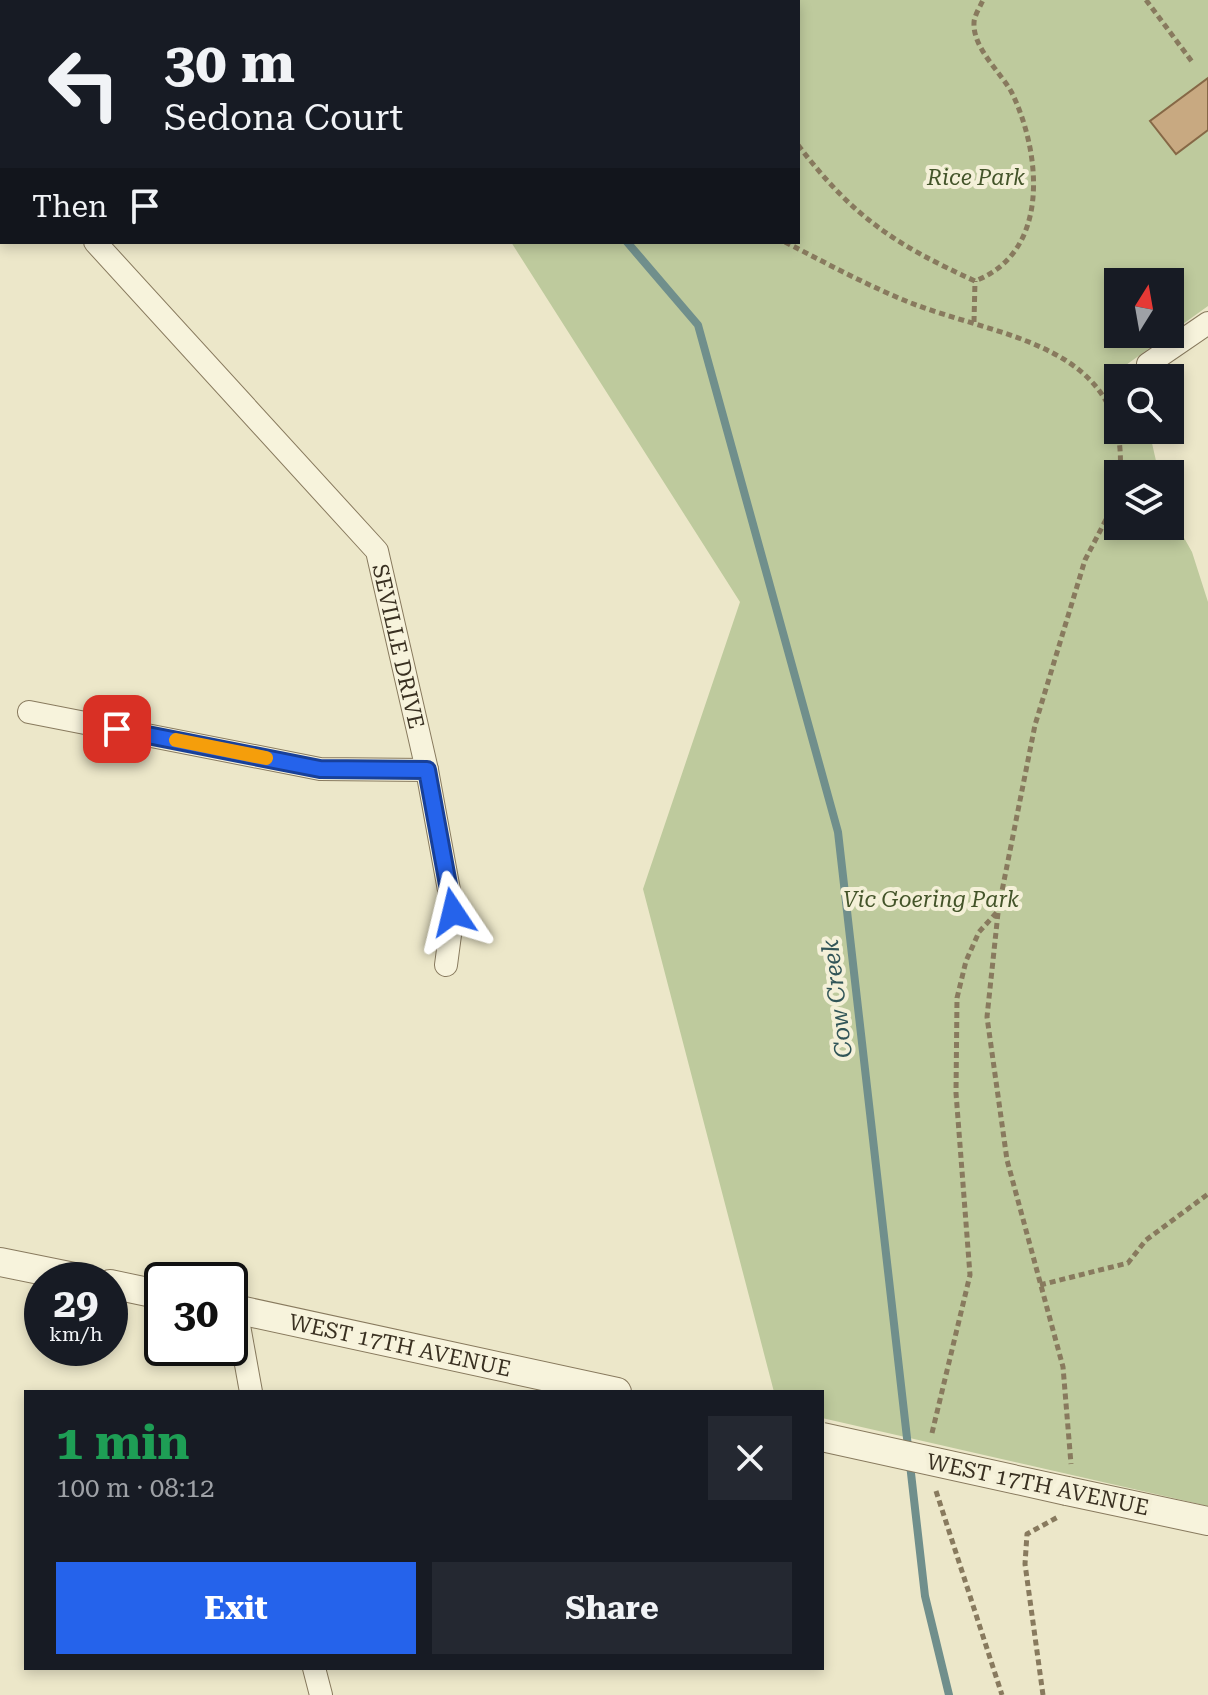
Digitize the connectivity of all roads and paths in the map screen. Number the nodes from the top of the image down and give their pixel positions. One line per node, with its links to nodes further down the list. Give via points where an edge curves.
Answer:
1 (983, 0): 7 (path, via 974,23 981,47 1011,90 1036,171 1034,203 1024,233 995,273)
2 (1146, 0): 3 (path)
3 (1193, 63)
4 (800, 147): 7 (path, via 847,203 879,229 909,250)
5 (97, 244): 14 (street, SEVILLE DRIVE, via 377,551)
6 (789, 244): 8 (path, via 910,302)
7 (975, 281): 8 (path)
8 (974, 322): 11 (path, via 1040,344 1070,363 1114,414)
9 (1208, 323): 10 (street)
10 (1148, 364)
11 (1121, 460)
12 (1104, 523): 15 (path, via 1085,560 1039,711)
13 (29, 712): 14 (street, via 320,769)
14 (427, 770): 16 (street, SEVILLE DRIVE, via 453,912)
15 (998, 911): 20 (path, via 987,1017 1007,1160); 26 (path, via 979,932 957,998 956,1093 970,1275 932,1427)
16 (446, 965)
17 (1208, 1194): 20 (path, via 1146,1240 1128,1263)
18 (0, 1262): 19 (street)
19 (24, 1267)
20 (1040, 1285): 28 (path, via 1063,1367 1073,1454)
21 (248, 1312): 24 (street, WEST 17TH AVENUE)
22 (245, 1366): 23 (street)
23 (251, 1390)
24 (608, 1390)
25 (824, 1437): 28 (street, WEST 17TH AVENUE, bridge)
26 (933, 1441)
27 (936, 1483): 32 (path)
28 (1067, 1491): 29 (street, WEST 17TH AVENUE); 33 (path, via 1057,1520 1027,1534 1025,1564)
29 (1208, 1521)
30 (315, 1670): 31 (street)
31 (321, 1695)
32 (1002, 1695)
33 (1043, 1695)

